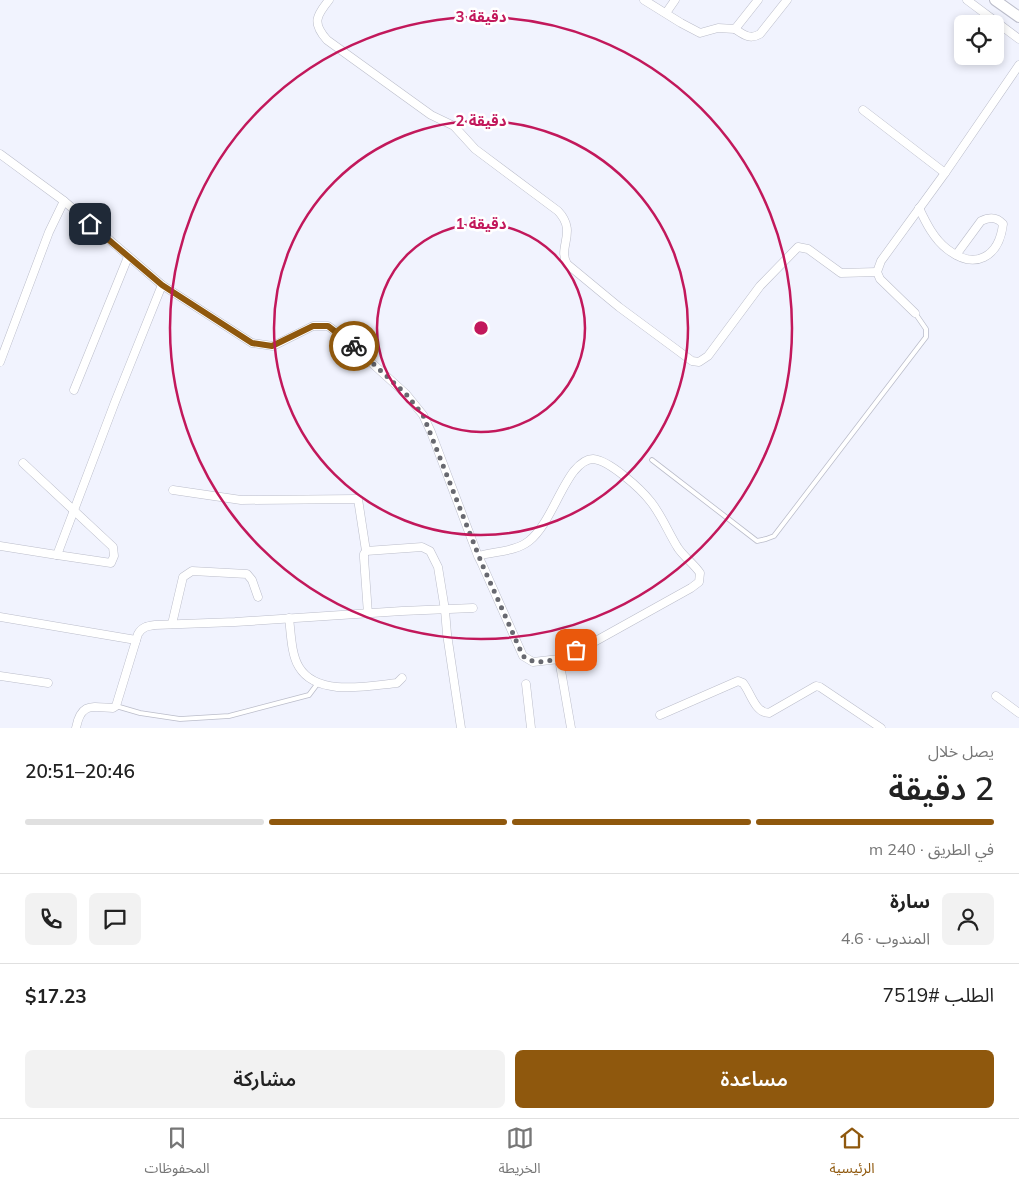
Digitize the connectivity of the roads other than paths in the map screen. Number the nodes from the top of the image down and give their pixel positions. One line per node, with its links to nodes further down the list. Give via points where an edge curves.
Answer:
1 (329, 0): 20 (street, via 320,11 317,22 327,40 431,115 454,126 475,149 558,211 566,223 564,256 567,264 692,362 708,356 760,286 798,248 808,249 841,273)
2 (644, 0): 8 (street)
3 (675, 0): 8 (street)
4 (758, 0): 10 (street)
5 (787, 0): 10 (street, via 754,38)
6 (966, 0): 11 (street)
7 (995, 0): 9 (main road)
8 (666, 13): 10 (street, via 700,33 718,28)
9 (1019, 17)
10 (735, 29)
11 (1019, 39)
12 (1019, 65): 15 (street)
13 (863, 110): 15 (street)
14 (0, 154): 16 (street)
15 (945, 173): 17 (street)
16 (64, 201): 19 (street); 23 (street)
17 (919, 208): 18 (street, via 936,239); 20 (street, via 881,261)
18 (956, 255): 18 (street, via 967,260 981,260 991,253 1002,237 1003,224 994,218 981,221)
19 (128, 257): 21 (street); 24 (street)
20 (877, 272): 22 (street, via 880,279)
21 (162, 285): 28 (street); 32 (street, via 252,343 272,346 313,326 328,326 343,337 406,394 423,415)
22 (915, 312): 25 (lane, via 926,329 926,337 774,536 757,541)
23 (0, 362)
24 (74, 390)
25 (652, 460)
26 (23, 463): 28 (street)
27 (173, 490): 30 (street, via 241,500 358,499)
28 (73, 512): 31 (street); 31 (street, via 113,547 114,556 111,563)
29 (0, 546): 31 (street)
30 (366, 551): 35 (street, via 428,549 438,567); 36 (street)
31 (57, 554)
32 (478, 556): 41 (street, via 523,656 533,662); 41 (street, via 506,551 530,541 584,461 592,459 610,467 650,501 679,549 700,574 699,582)
33 (258, 597): 39 (street, via 247,574 192,571 183,577)
34 (473, 608): 35 (street)
35 (445, 610): 36 (street); 52 (street)
36 (368, 614): 38 (street)
37 (0, 617): 40 (street)
38 (288, 618): 39 (street); 45 (street, via 299,667)
39 (172, 624): 40 (street, via 146,626)
40 (136, 640): 48 (street)
41 (559, 659): 54 (street)
42 (0, 676): 44 (street)
43 (402, 678): 45 (street, via 396,683 344,688)
44 (48, 683)
45 (318, 683): 48 (lane, via 309,694 229,716 180,719)
46 (526, 684): 53 (street)
47 (996, 696): 49 (street)
48 (116, 706): 51 (street, via 85,708)
49 (1019, 713)
50 (660, 715): 55 (street, via 738,681 743,683 763,713 769,713 816,686)
51 (76, 728)
52 (461, 728)
53 (531, 728)
54 (571, 728)
55 (881, 728)

